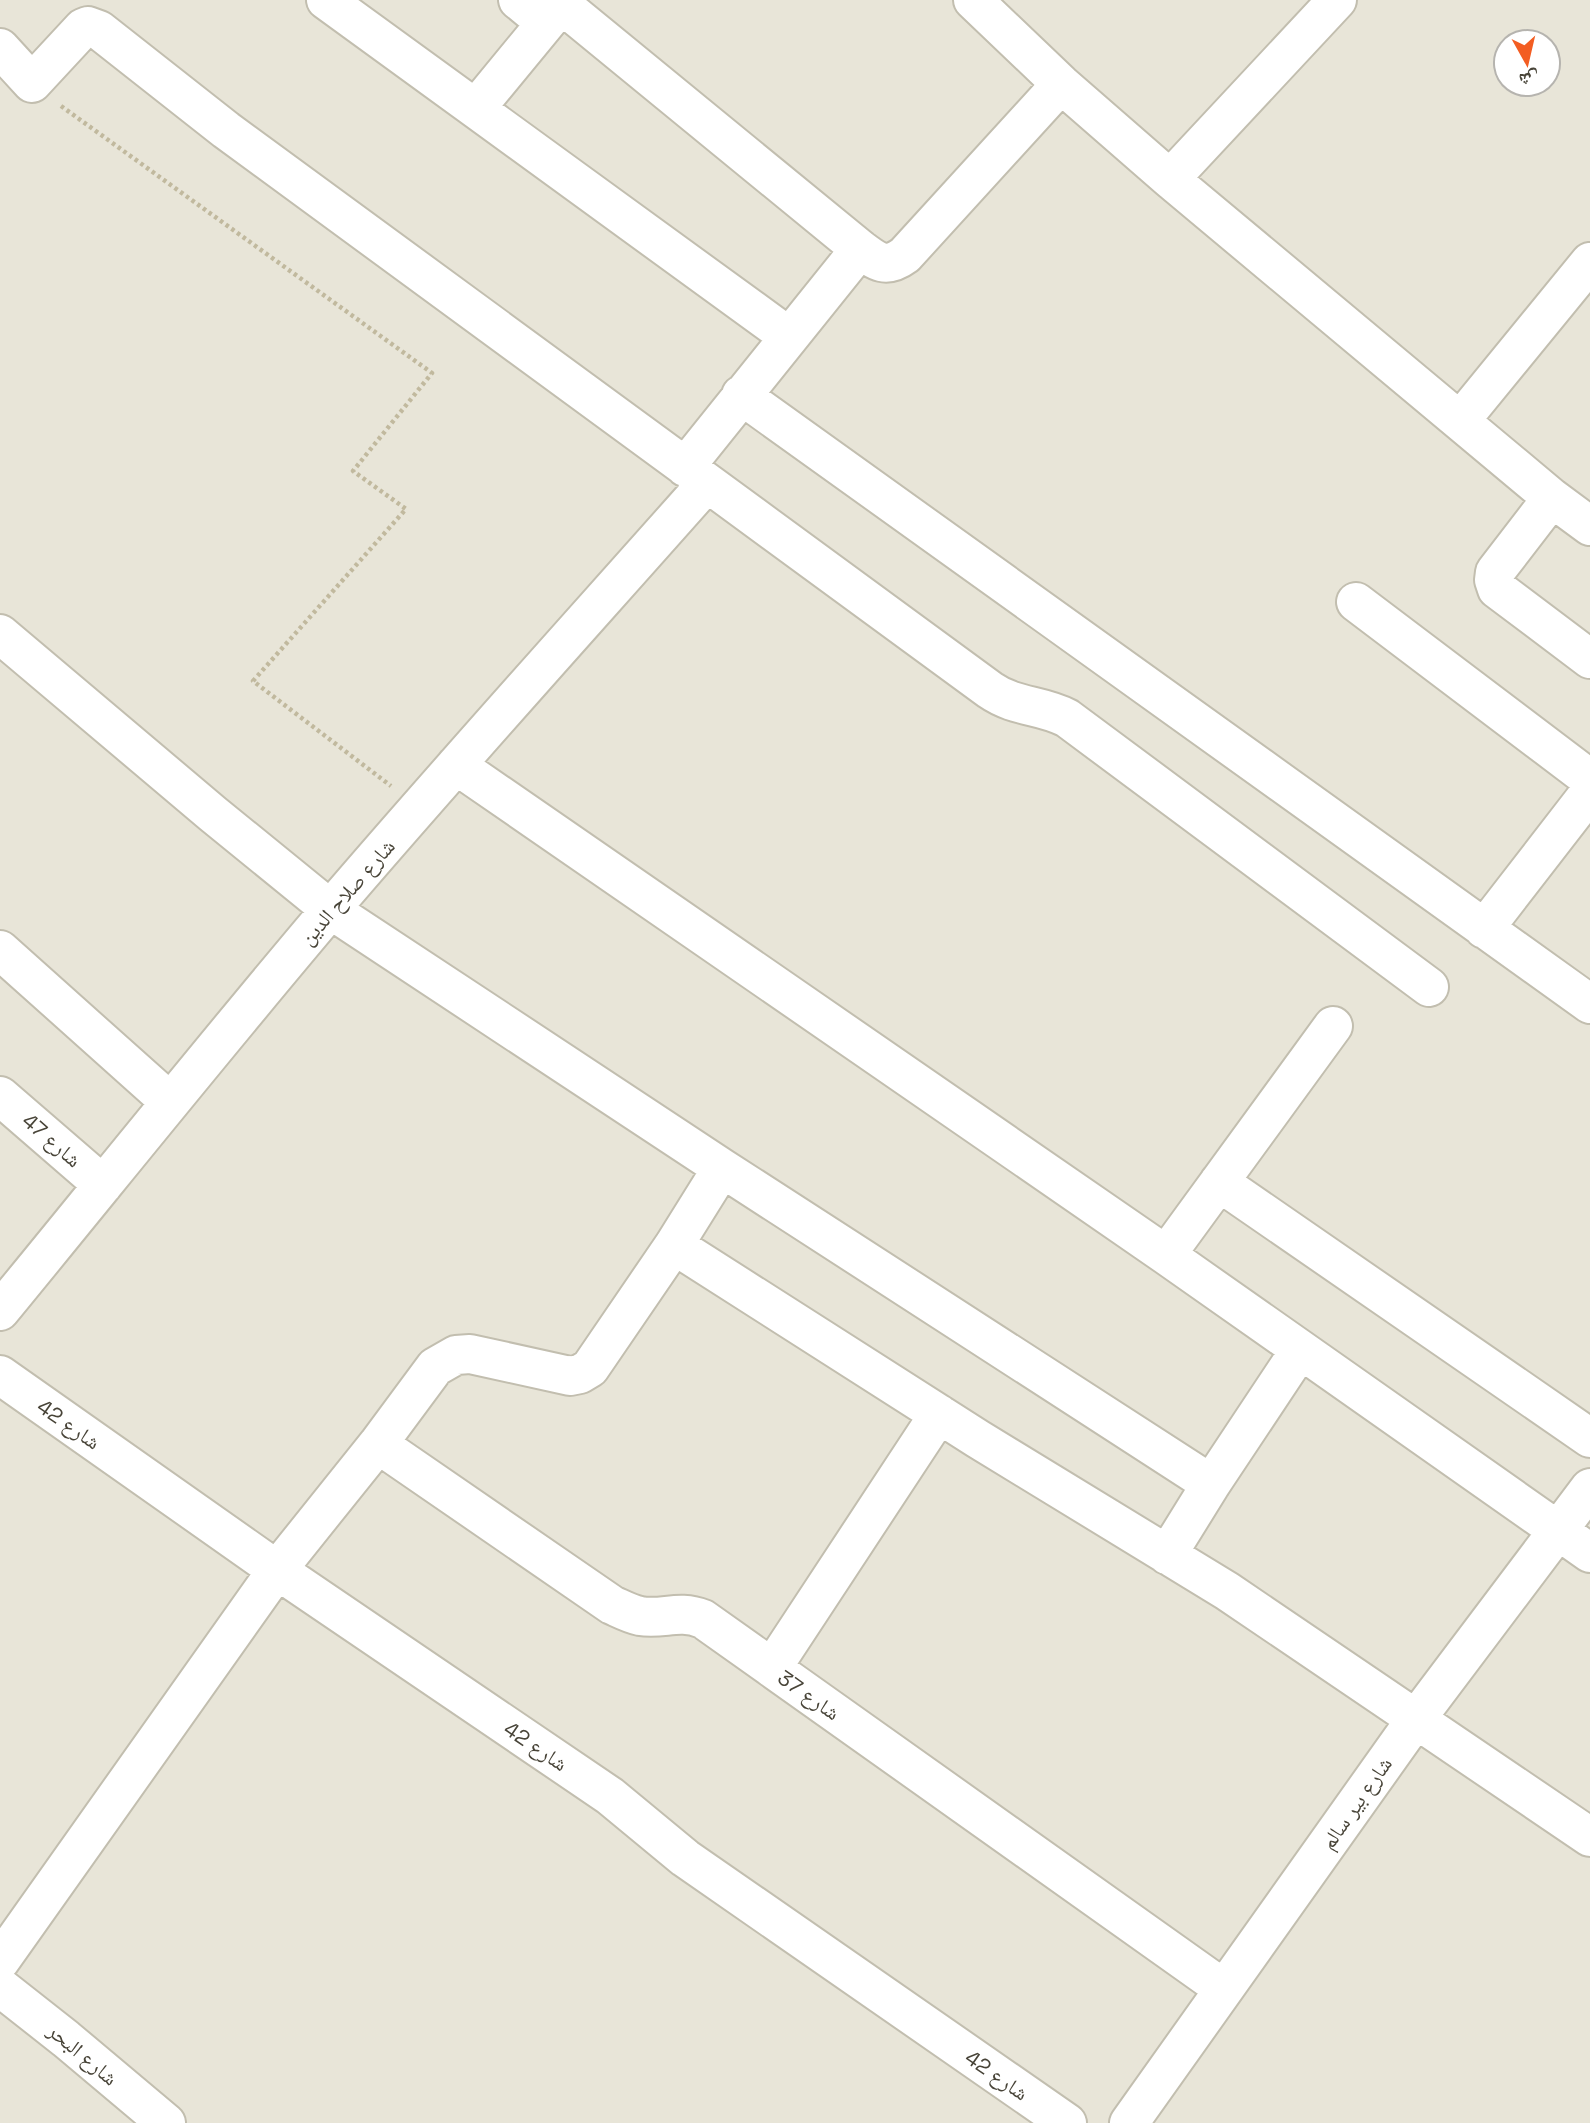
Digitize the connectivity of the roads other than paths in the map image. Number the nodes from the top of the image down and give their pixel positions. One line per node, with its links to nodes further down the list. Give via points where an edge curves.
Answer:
1 (326, 0): 7 (street)
2 (973, 0): 6 (street)
3 (1337, 0): 8 (street)
4 (548, 7): 7 (street); 9 (street)
5 (0, 48): 14 (street, via 32,83 83,28 95,27 226,130)
6 (1061, 84): 8 (street); 9 (street, via 905,255 896,262 883,263)
7 (476, 108): 11 (street)
8 (1170, 179): 13 (street)
9 (860, 249): 11 (street, شارع صلاح الدين)
10 (1590, 262): 13 (street)
11 (788, 336): 12 (street, شارع صلاح الدين)
12 (741, 395): 14 (street, شارع صلاح الدين); 24 (street)
13 (1460, 421): 15 (street)
14 (695, 475): 20 (street, شارع صلاح الدين); 26 (street, via 1003,699 1067,718)
15 (1552, 498): 16 (street); 19 (street, via 1495,572 1494,580 1497,589)
16 (1590, 526)
17 (1356, 602): 21 (street)
18 (0, 634): 23 (street)
19 (1590, 659)
20 (456, 765): 23 (street, شارع صلاح الدين); 35 (street)
21 (1590, 779)
22 (1590, 792): 24 (street)
23 (331, 910): 30 (street, شارع صلاح الدين); 31 (street)
24 (1484, 929): 27 (street)
25 (0, 950): 30 (street)
26 (1429, 987)
27 (1590, 1004)
28 (1333, 1026): 32 (street)
29 (0, 1096): 33 (street, شارع 47)
30 (170, 1102): 33 (street, شارع صلاح الدين)
31 (722, 1168): 34 (street); 42 (street)
32 (1219, 1181): 35 (street); 40 (street)
33 (103, 1185): 36 (street, شارع صلاح الدين)
34 (674, 1245): 39 (street); 41 (street, via 590,1368 569,1376 470,1354 456,1355 425,1379)
35 (1166, 1255): 37 (street)
36 (0, 1311)
37 (1300, 1350): 42 (street); 44 (street)
38 (0, 1376): 47 (street, شارع 42)
39 (939, 1414): 46 (street); 48 (street)
40 (1590, 1438)
41 (378, 1444): 47 (street); 48 (street, شارع 37, via 612,1605 639,1615 680,1613 703,1619)
42 (1211, 1484): 46 (street)
43 (1590, 1488): 44 (street, شارع بير سالم)
44 (1558, 1530): 45 (street); 49 (street, شارع بير سالم)
45 (1590, 1553)
46 (1167, 1555): 49 (street)
47 (277, 1570): 51 (street); 55 (street, شارع 42, via 610,1796 685,1858)
48 (772, 1668): 53 (street, شارع 37)
49 (1416, 1719): 50 (street); 53 (street, شارع بير سالم)
50 (1590, 1837)
51 (0, 1961)
52 (0, 1987): 54 (street, شارع البحر)
53 (1224, 1989): 56 (street, شارع بير سالم)
54 (166, 2123)
55 (1067, 2123)
56 (1129, 2123)

